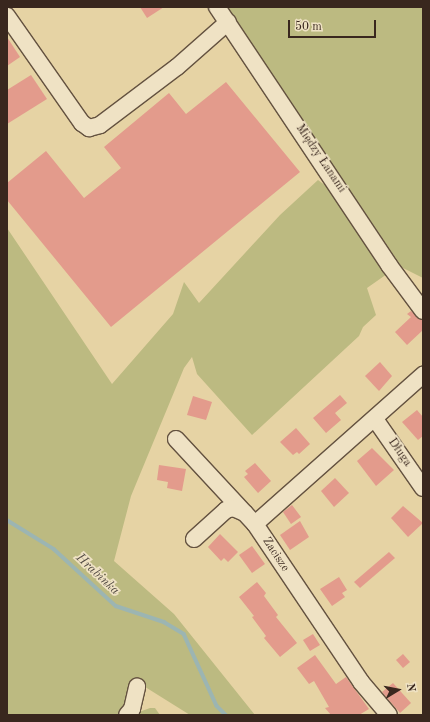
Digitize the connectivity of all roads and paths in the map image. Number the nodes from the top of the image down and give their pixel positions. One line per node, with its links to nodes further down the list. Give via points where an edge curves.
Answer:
1 (217, 7): 3 (street, Między Łanami)
2 (7, 16): 3 (street, via 82,123 90,128 100,125 177,67)
3 (228, 22): 4 (street, Między Łanami, via 389,265)
4 (423, 311)
5 (423, 375): 6 (street)
6 (375, 419): 8 (street, Długa); 9 (street, Zacisze)
7 (176, 439): 9 (street)
8 (423, 488)
9 (250, 519): 10 (street, via 233,508 226,510); 13 (street, Zacisze, via 361,682)
10 (194, 539)
11 (137, 687): 12 (street, via 132,709)
12 (126, 715)
13 (389, 715)

